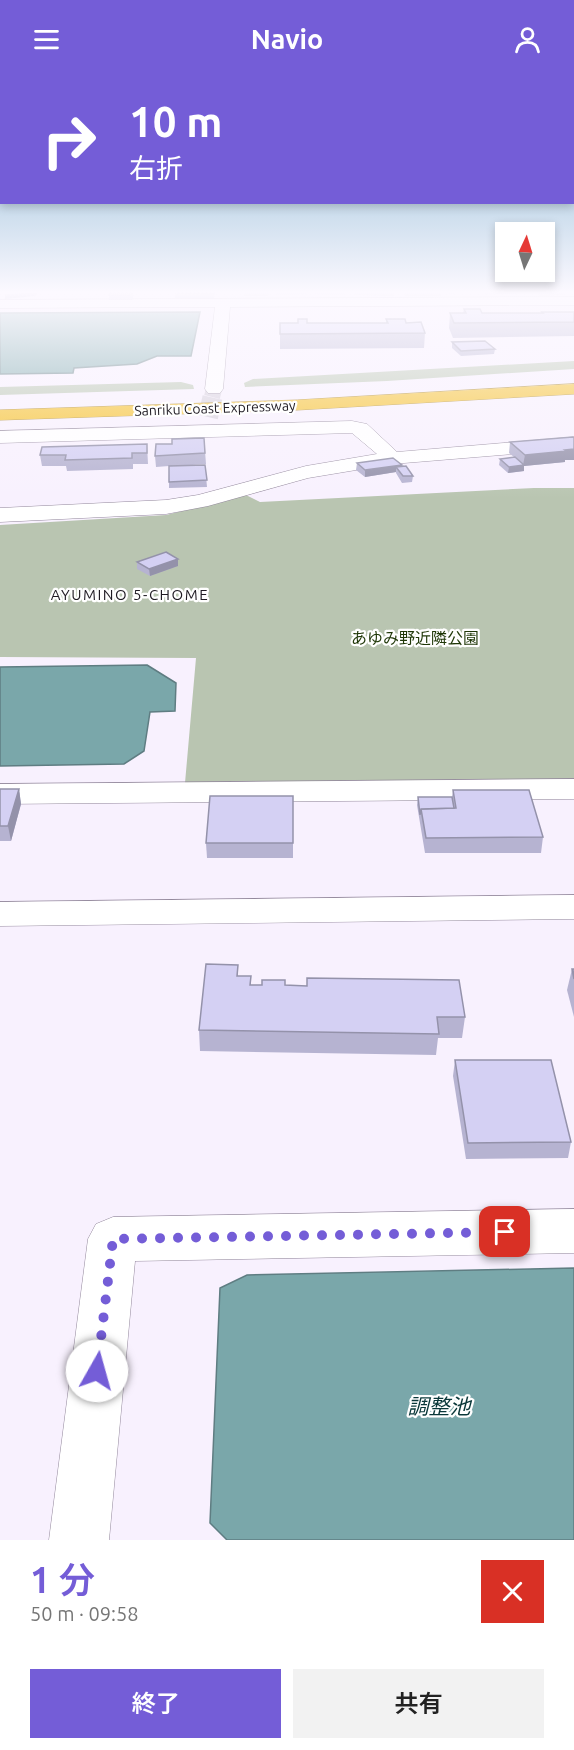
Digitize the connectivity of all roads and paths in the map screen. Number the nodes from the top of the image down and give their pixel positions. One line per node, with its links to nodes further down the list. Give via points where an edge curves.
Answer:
1 (217, 361): 3 (street)
2 (574, 377): 5 (highway, Sanriku Coast Expressway, via 293,393)
3 (214, 389)
4 (574, 389): 6 (highway, Sanriku Coast Expressway, via 287,406)
5 (0, 403)
6 (0, 416)
7 (0, 437): 9 (street, via 208,425 360,428)
8 (574, 443): 9 (street)
9 (392, 458): 10 (street, via 306,472 166,507)
10 (0, 515)
11 (574, 789): 12 (street)
12 (0, 794)
13 (574, 907): 14 (street)
14 (0, 914)
15 (574, 1231): 16 (street, via 113,1239)
16 (80, 1540)

